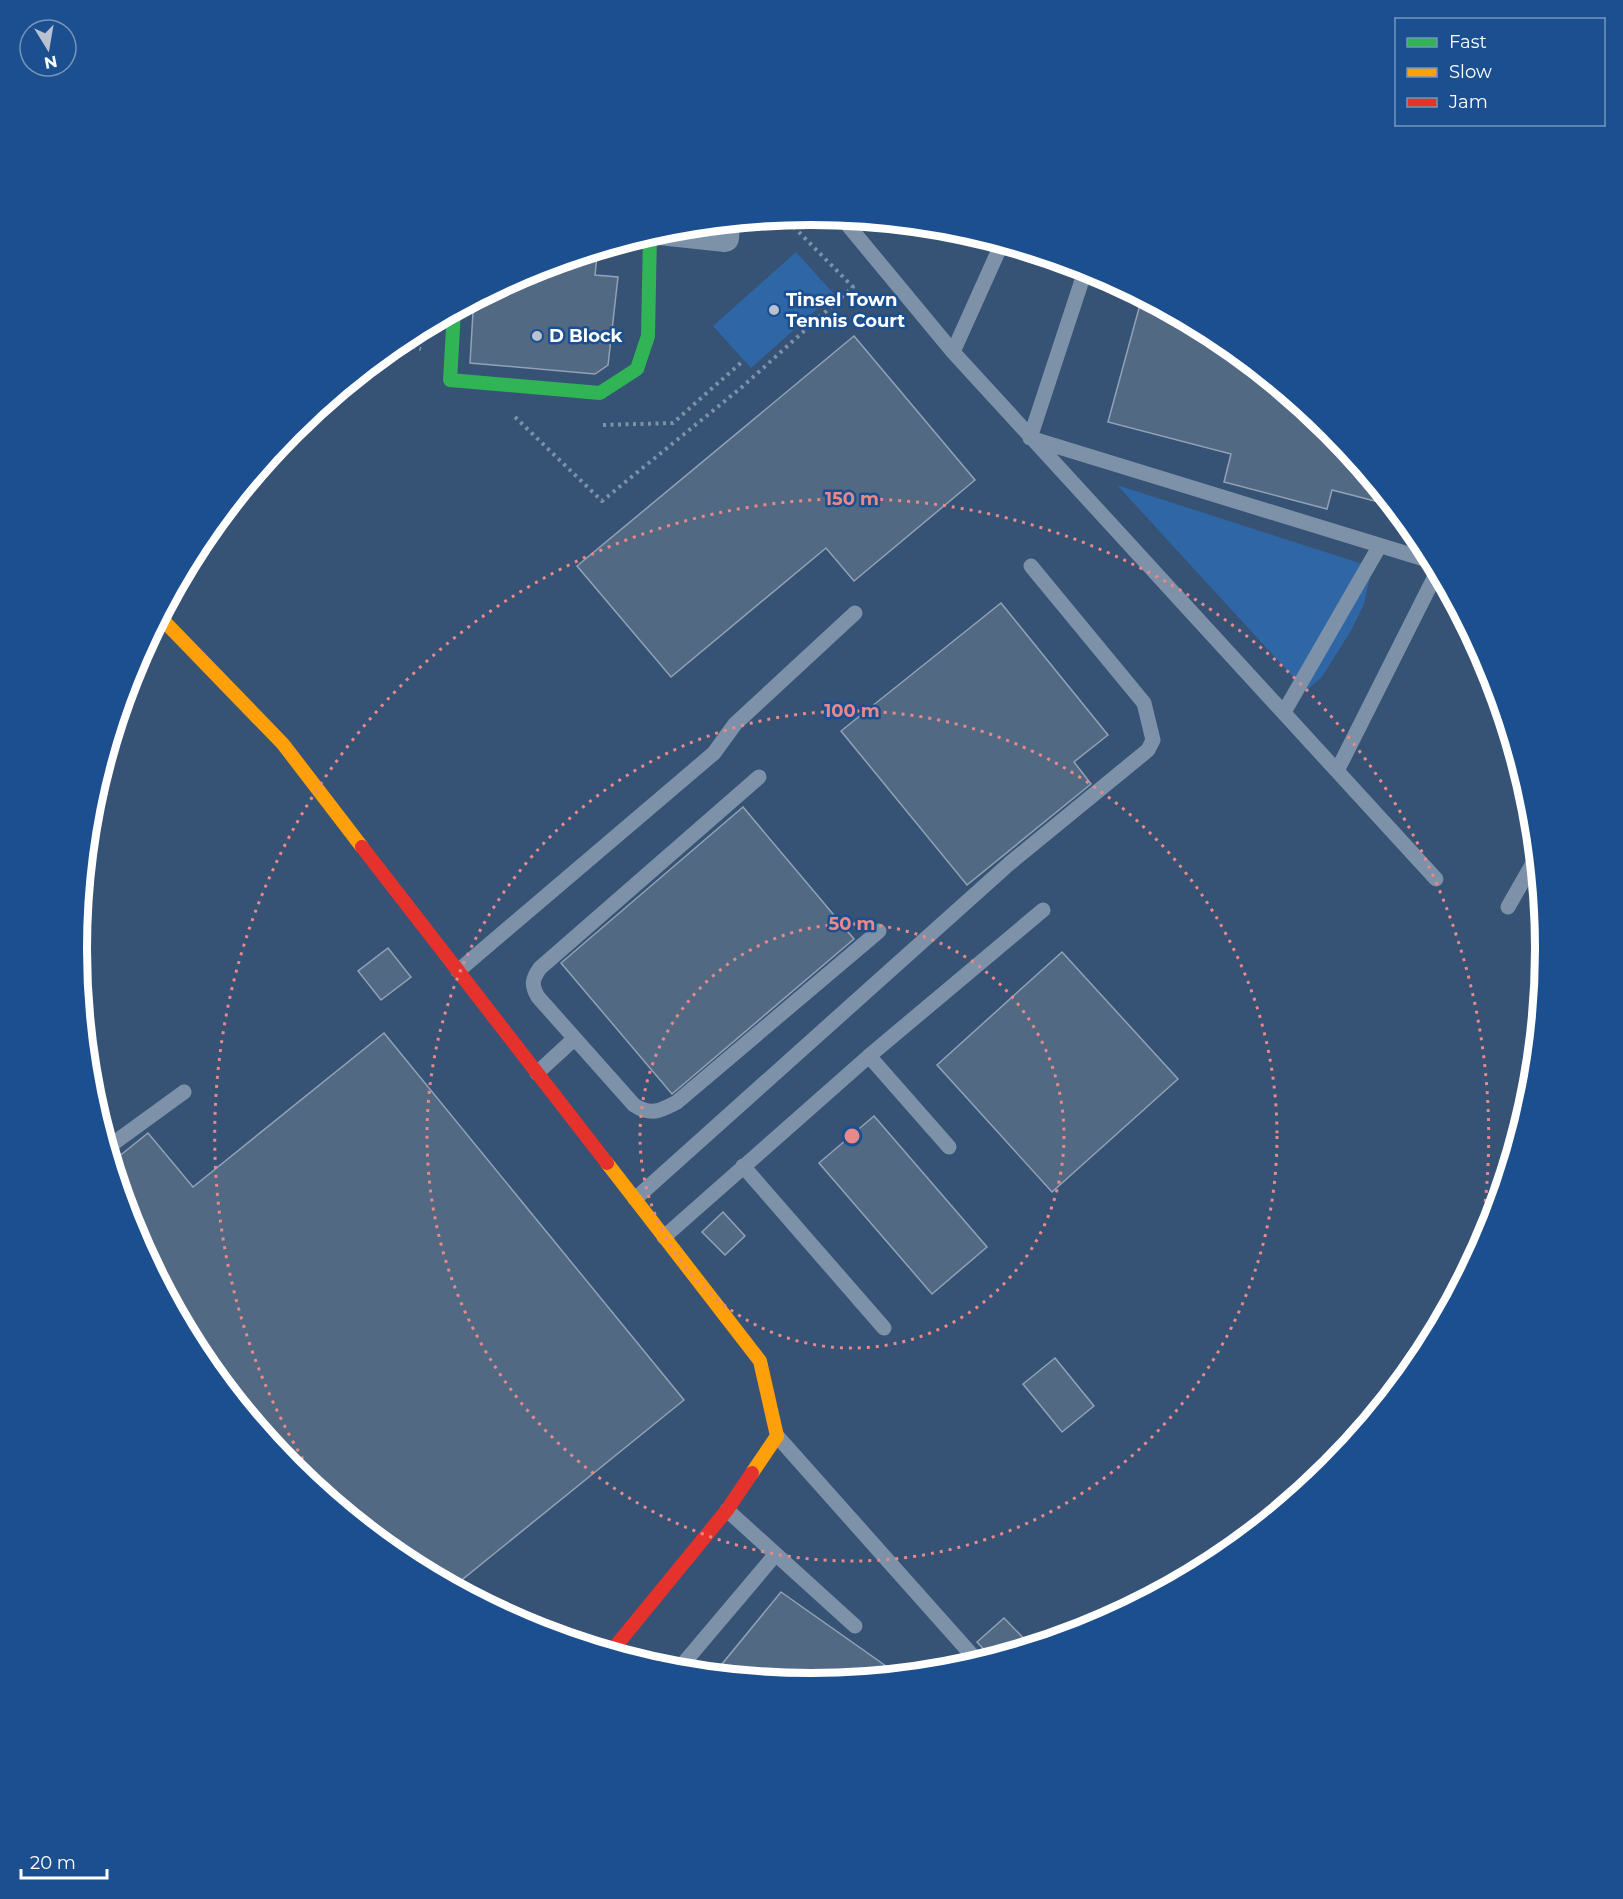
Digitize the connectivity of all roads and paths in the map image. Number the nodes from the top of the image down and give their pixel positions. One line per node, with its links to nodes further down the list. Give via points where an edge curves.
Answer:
1 (793, 226): 10 (path, via 854,287 742,387 602,501)
2 (849, 227): 9 (lane)
3 (726, 230): 4 (street, via 725,238)
4 (695, 235)
5 (650, 244): 8 (street, via 648,336 637,369 600,393 450,380)
6 (999, 250): 9 (lane)
7 (1083, 278): 11 (lane)
8 (453, 320)
9 (953, 352): 11 (lane)
10 (514, 416)
11 (1030, 438): 12 (lane); 18 (lane)
12 (1379, 547): 13 (lane); 18 (lane)
13 (1421, 559)
14 (1031, 566): 34 (lane, via 1144,703 1153,740 1148,750 1010,863)
15 (1434, 579): 19 (lane)
16 (855, 613): 26 (lane, via 735,724 714,753)
17 (165, 623): 26 (street, via 283,744)
18 (1284, 712): 19 (lane)
19 (1337, 771): 22 (lane)
20 (759, 777): 27 (lane, via 540,968 533,988)
21 (1531, 867): 23 (lane)
22 (1436, 879)
23 (1508, 907)
24 (1043, 910): 28 (lane)
25 (879, 932): 27 (lane, via 677,1102 657,1113 634,1105)
26 (458, 971): 29 (street)
27 (574, 1039): 29 (lane)
28 (869, 1056): 32 (lane); 33 (lane)
29 (537, 1073): 34 (street)
30 (184, 1092): 31 (lane)
31 (114, 1143)
32 (948, 1147)
33 (743, 1166): 35 (lane); 36 (lane)
34 (635, 1199): 35 (street)
35 (664, 1237): 37 (street, via 760,1361)
36 (884, 1328)
37 (777, 1436): 38 (street); 42 (lane)
38 (727, 1510): 39 (lane); 41 (street)
39 (775, 1555): 40 (lane); 43 (lane)
40 (855, 1626)
41 (615, 1646)
42 (972, 1655)
43 (684, 1662)

